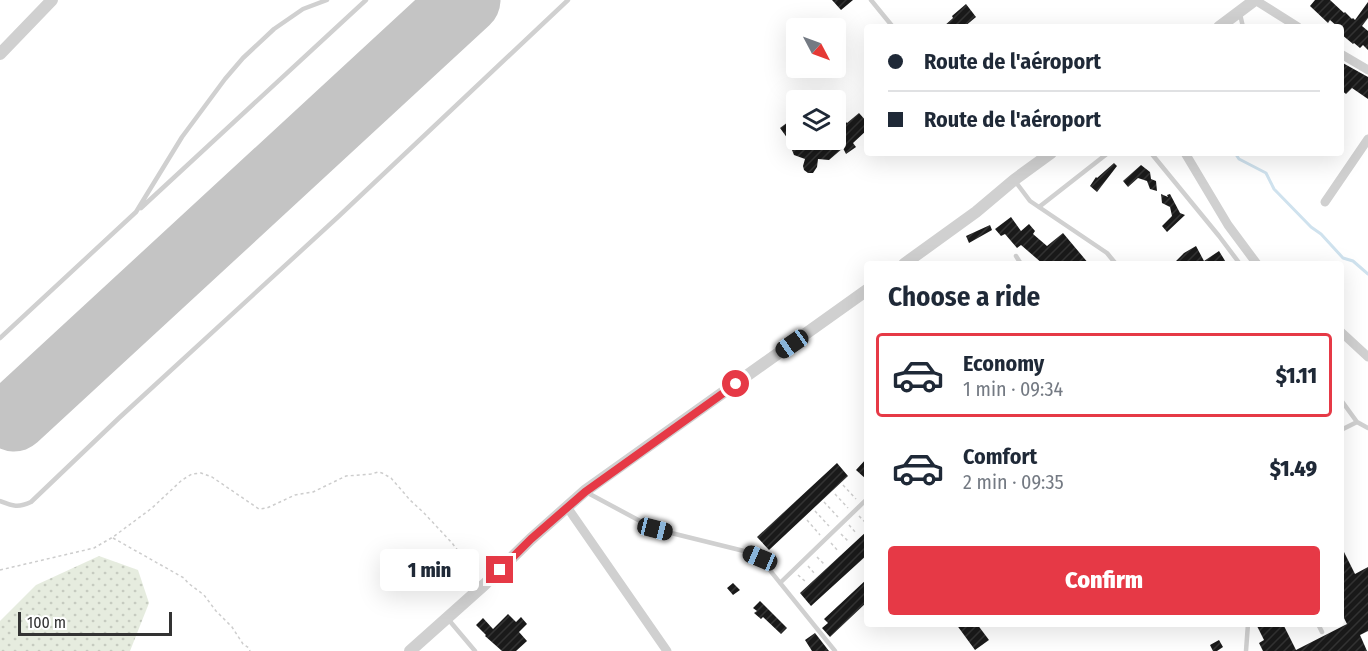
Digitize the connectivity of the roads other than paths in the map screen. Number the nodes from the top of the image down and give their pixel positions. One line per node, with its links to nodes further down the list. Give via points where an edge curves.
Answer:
1 (52, 0): 12 (street)
2 (327, 0): 23 (lane, via 303,9 274,29 243,58 182,137)
3 (366, 0): 23 (lane)
4 (568, 0): 39 (lane, via 31,502 21,507)
5 (871, 0): 8 (lane)
6 (1255, 0): 7 (street); 11 (street)
7 (1239, 12): 9 (street); 10 (lane)
8 (891, 24)
9 (1224, 24)
10 (1242, 24)
11 (1293, 24)
12 (0, 54)
13 (1344, 56): 14 (street)
14 (1368, 70)
15 (1368, 139): 21 (street)
16 (1047, 156): 20 (street)
17 (1104, 156): 22 (lane)
18 (1153, 156): 28 (lane)
19 (1187, 156): 29 (street)
20 (1014, 180): 22 (lane); 25 (street)
21 (1325, 202)
22 (1039, 207): 27 (lane)
23 (136, 212): 32 (lane)
24 (1016, 256): 26 (lane)
25 (908, 261)
26 (1019, 261)
27 (1114, 261)
28 (1238, 261)
29 (1255, 261)
30 (864, 292): 38 (street)
31 (1344, 335): 33 (street)
32 (0, 338)
33 (1368, 357)
34 (1344, 404): 35 (lane)
35 (1357, 422): 36 (lane); 37 (lane)
36 (1344, 428)
37 (1368, 428)
38 (585, 492): 41 (street); 42 (lane, via 655,529 760,558)
39 (0, 501)
40 (864, 502): 42 (lane)
41 (567, 507): 43 (street); 49 (street)
42 (780, 583): 50 (lane)
43 (448, 618): 47 (street); 48 (lane)
44 (1248, 627): 51 (lane)
45 (1320, 627): 46 (lane)
46 (1322, 632)
47 (410, 651)
48 (475, 651)
49 (667, 651)
50 (835, 651)
51 (1246, 651)

